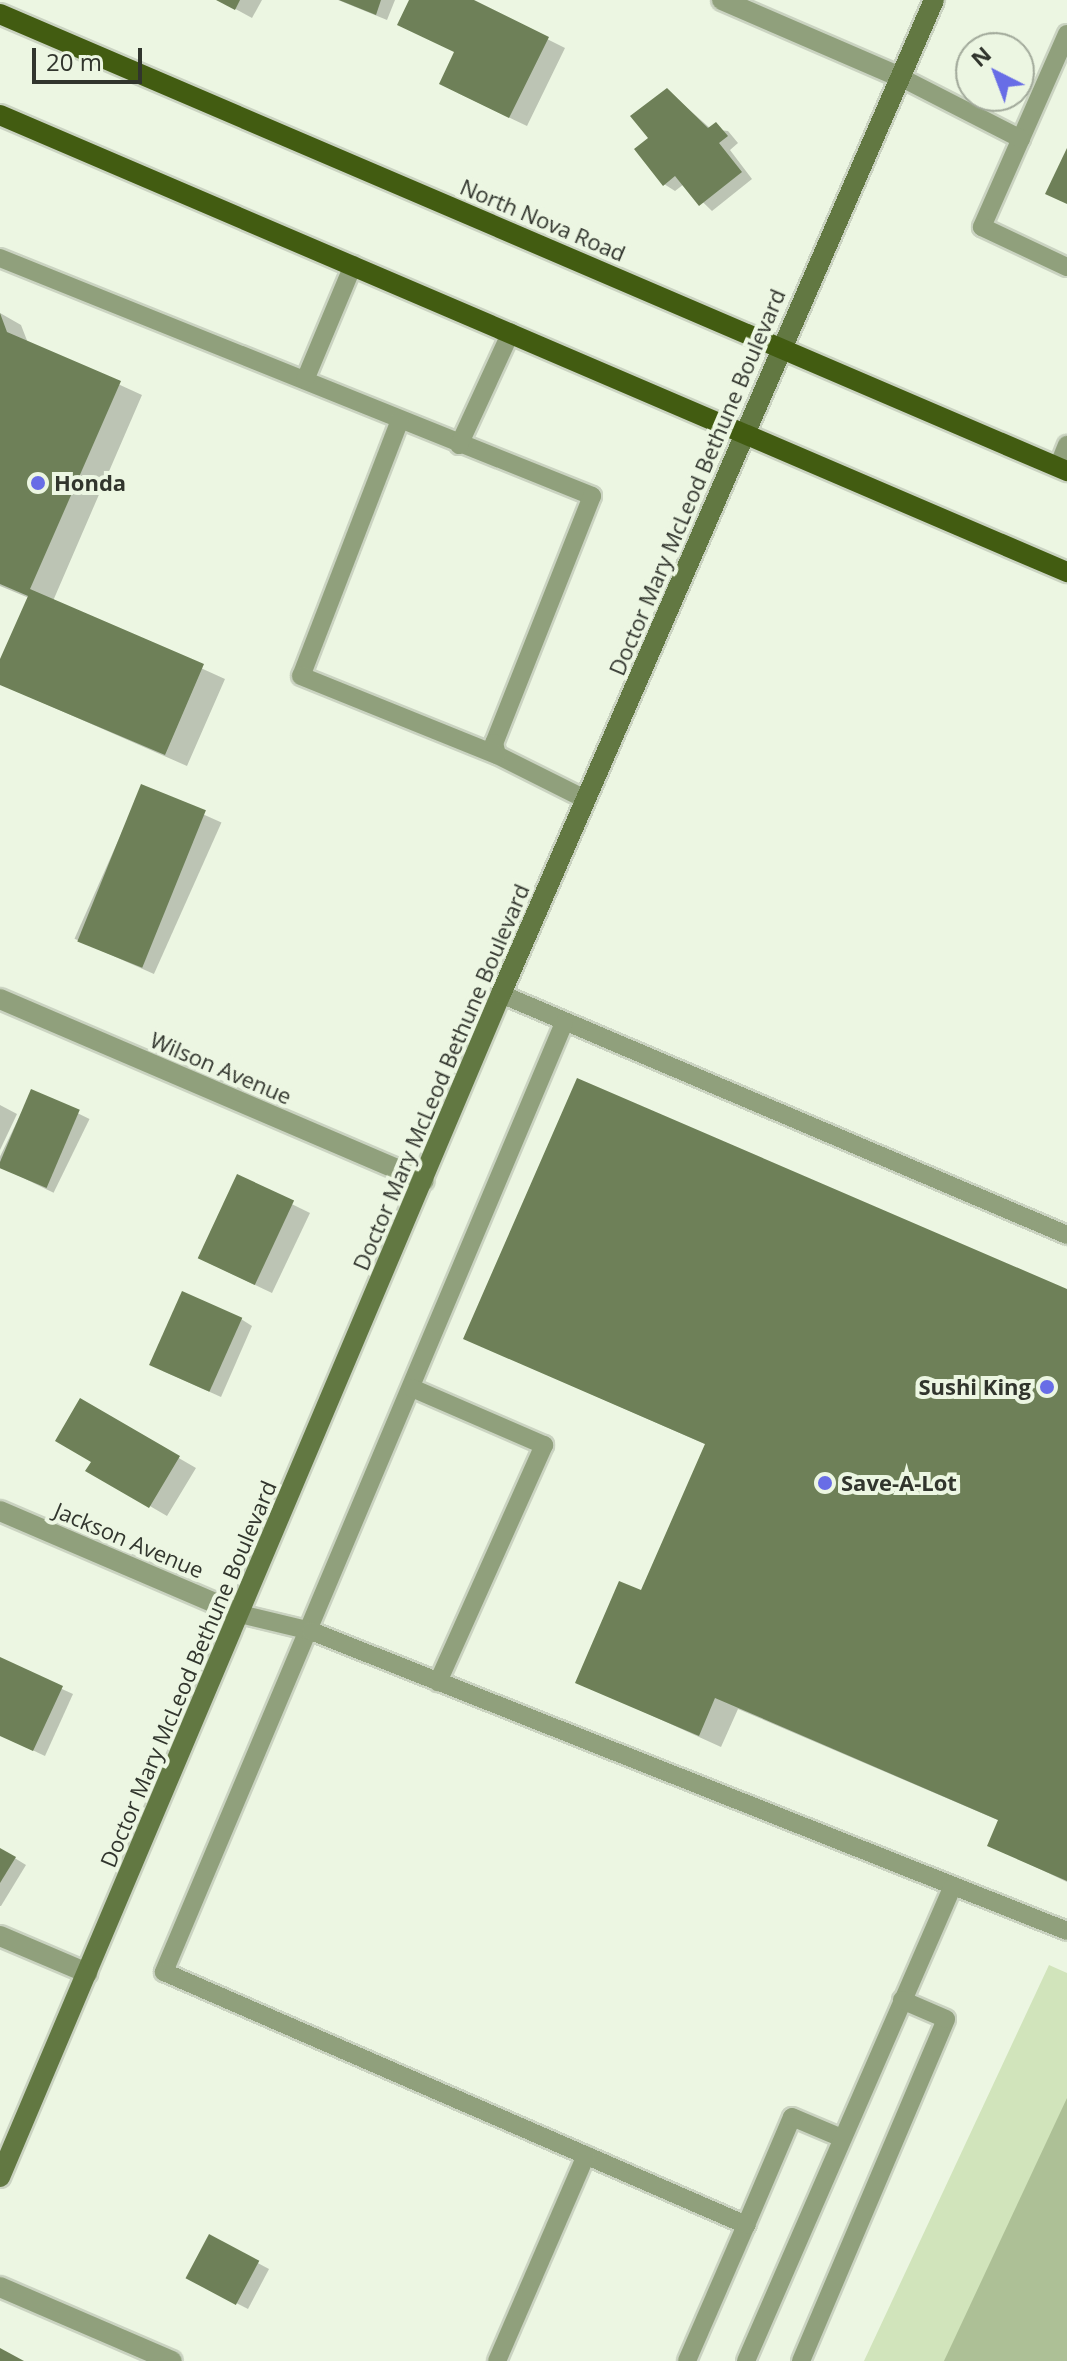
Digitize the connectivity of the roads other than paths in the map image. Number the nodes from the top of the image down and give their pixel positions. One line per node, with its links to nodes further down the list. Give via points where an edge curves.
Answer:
1 (722, 0): 5 (street)
2 (934, 0): 5 (street, Doctor Mary McLeod Bethune Boulevard)
3 (0, 14): 12 (main road, North Nova Road)
4 (1067, 34): 7 (lane)
5 (900, 77): 7 (lane); 12 (street, Doctor Mary McLeod Bethune Boulevard)
6 (0, 115): 9 (main road)
7 (1021, 139): 10 (lane, via 982,227)
8 (0, 258): 13 (lane)
9 (353, 265): 11 (main road); 13 (lane)
10 (1067, 267)
11 (511, 332): 15 (main road); 16 (lane)
12 (782, 347): 15 (street, Doctor Mary McLeod Bethune Boulevard); 18 (main road, North Nova Road)
13 (305, 380): 14 (lane)
14 (400, 420): 16 (lane); 20 (lane, via 301,676)
15 (745, 432): 19 (main road); 21 (street, Doctor Mary McLeod Bethune Boulevard)
16 (459, 445): 20 (lane, via 592,496 494,743)
17 (1067, 445): 18 (lane)
18 (1062, 469)
19 (1067, 572)
20 (497, 755): 21 (lane)
21 (585, 799): 22 (street, Doctor Mary McLeod Bethune Boulevard)
22 (501, 994): 24 (lane); 25 (street, Doctor Mary McLeod Bethune Boulevard)
23 (0, 999): 25 (street, Wilson Avenue)
24 (564, 1023): 26 (lane); 27 (lane)
25 (424, 1181): 29 (street, Doctor Mary McLeod Bethune Boulevard)
26 (1067, 1235)
27 (412, 1388): 30 (lane); 31 (lane, via 544,1445)
28 (0, 1511): 29 (street, Jackson Avenue)
29 (240, 1614): 30 (lane); 35 (street, Doctor Mary McLeod Bethune Boulevard)
30 (311, 1631): 31 (lane); 38 (lane, via 164,1972)
31 (438, 1682): 32 (lane)
32 (952, 1888): 33 (lane); 36 (lane)
33 (1067, 1931)
34 (0, 1936): 35 (street)
35 (87, 1973): 39 (street, Doctor Mary McLeod Bethune Boulevard)
36 (902, 2000): 37 (lane); 46 (lane, via 946,2019)
37 (842, 2138): 40 (lane, via 792,2117); 45 (lane)
38 (586, 2155): 40 (lane); 43 (lane)
39 (0, 2177)
40 (746, 2225): 44 (lane)
41 (0, 2287): 42 (street)
42 (172, 2361)
43 (497, 2361)
44 (687, 2361)
45 (746, 2361)
46 (801, 2361)

